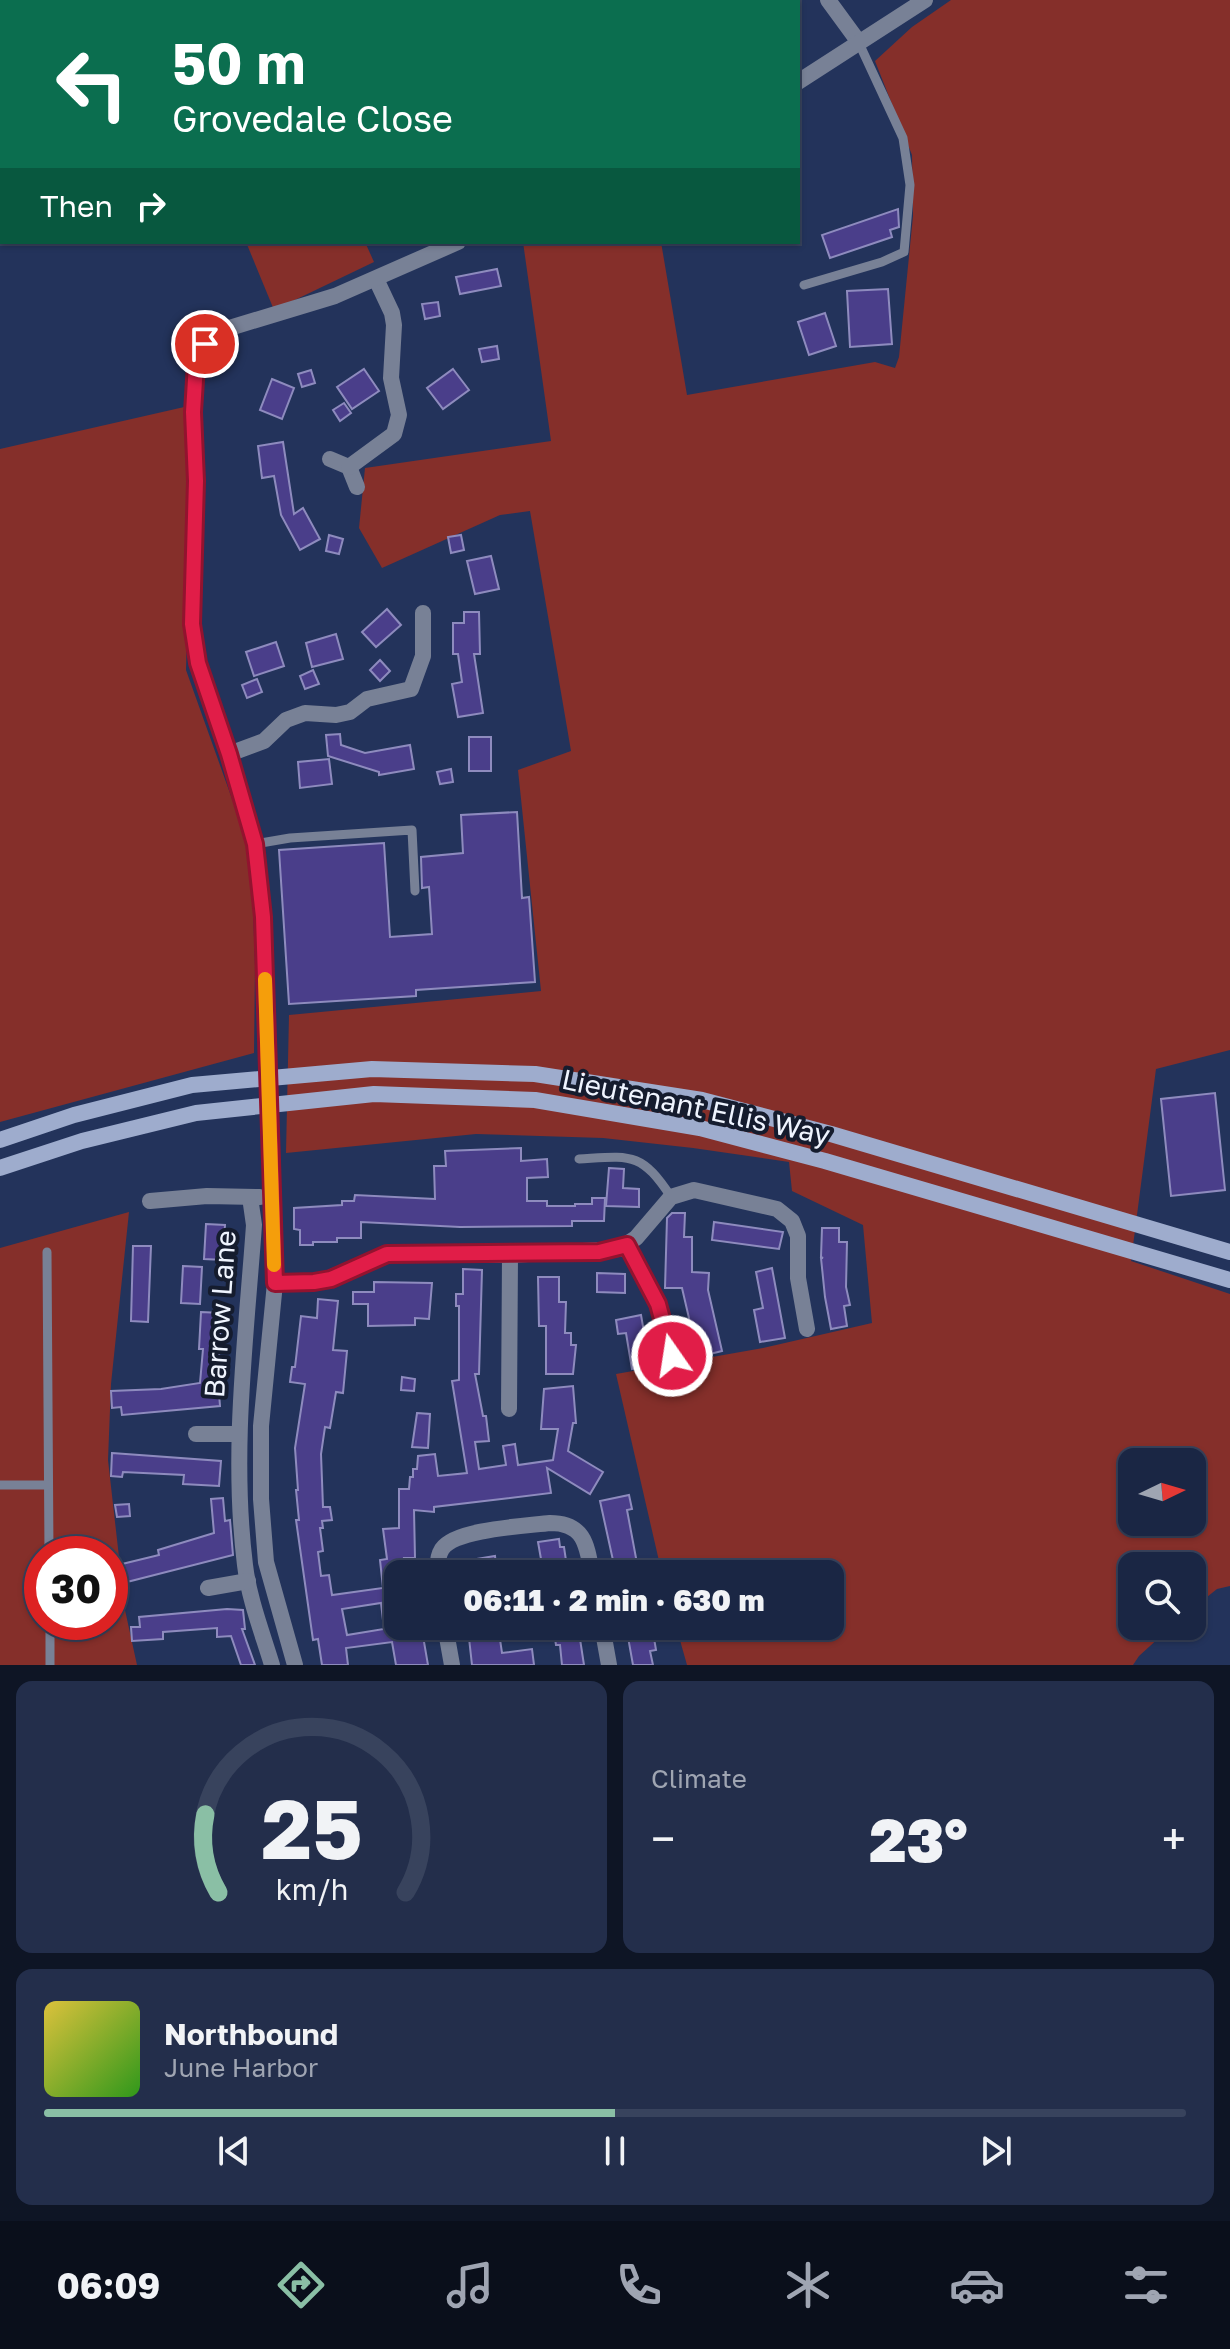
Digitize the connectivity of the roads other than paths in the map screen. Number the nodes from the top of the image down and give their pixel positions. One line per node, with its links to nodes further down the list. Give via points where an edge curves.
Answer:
1 (828, 0): 3 (street)
2 (925, 0): 3 (street)
3 (858, 41): 4 (street); 7 (lane, via 903,138 910,185 904,252)
4 (800, 81)
5 (454, 244): 6 (street)
6 (376, 279): 9 (street, via 392,313 391,378 399,415 394,434); 12 (street, via 223,330 205,344 196,364 192,624 198,663)
7 (804, 285)
8 (330, 459): 9 (street)
9 (349, 467): 10 (street)
10 (357, 487)
11 (423, 613): 12 (street, via 423,656 411,689 367,699 350,712 305,713 286,720 264,741)
12 (229, 754): 13 (street)
13 (255, 844): 14 (lane, via 412,830); 19 (street, bridge, via 263,917)
14 (415, 891)
15 (0, 1140): 24 (main road, Lieutenant Ellis Way, via 192,1085 372,1069 535,1074 716,1104)
16 (579, 1159): 20 (lane, via 636,1159)
17 (0, 1168): 26 (main road, Lieutenant Ellis Way, via 196,1113 374,1094 535,1100 700,1128)
18 (250, 1197): 19 (street, Barrow Lane); 21 (street, Barrow Lane); 32 (street, Barrow Lane, via 254,1225)
19 (273, 1197): 27 (street)
20 (671, 1197): 22 (street); 28 (street, via 708,1192 786,1215 798,1236 798,1278)
21 (150, 1201)
22 (627, 1245): 25 (street, via 599,1252); 29 (street, via 658,1304)
23 (47, 1252): 34 (lane)
24 (1230, 1252)
25 (510, 1255): 27 (street, via 387,1254 331,1279); 30 (street)
26 (1230, 1280)
27 (275, 1283): 45 (street, via 261,1426 261,1499 266,1562)
28 (807, 1329)
29 (672, 1356)
30 (509, 1409)
31 (196, 1434): 32 (street, Barrow Lane)
32 (238, 1434): 38 (street, Barrow Lane)
33 (0, 1485): 34 (lane)
34 (48, 1485): 35 (lane)
35 (49, 1536)
36 (437, 1560): 37 (street, via 442,1548 466,1535 550,1523 576,1529)
37 (589, 1560)
38 (248, 1581): 39 (street); 44 (street, Barrow Lane)
39 (208, 1588)
40 (50, 1640): 43 (lane)
41 (448, 1640): 46 (street)
42 (605, 1640): 47 (street)
43 (50, 1665)
44 (272, 1665)
45 (295, 1665)
46 (452, 1665)
47 (609, 1665)

